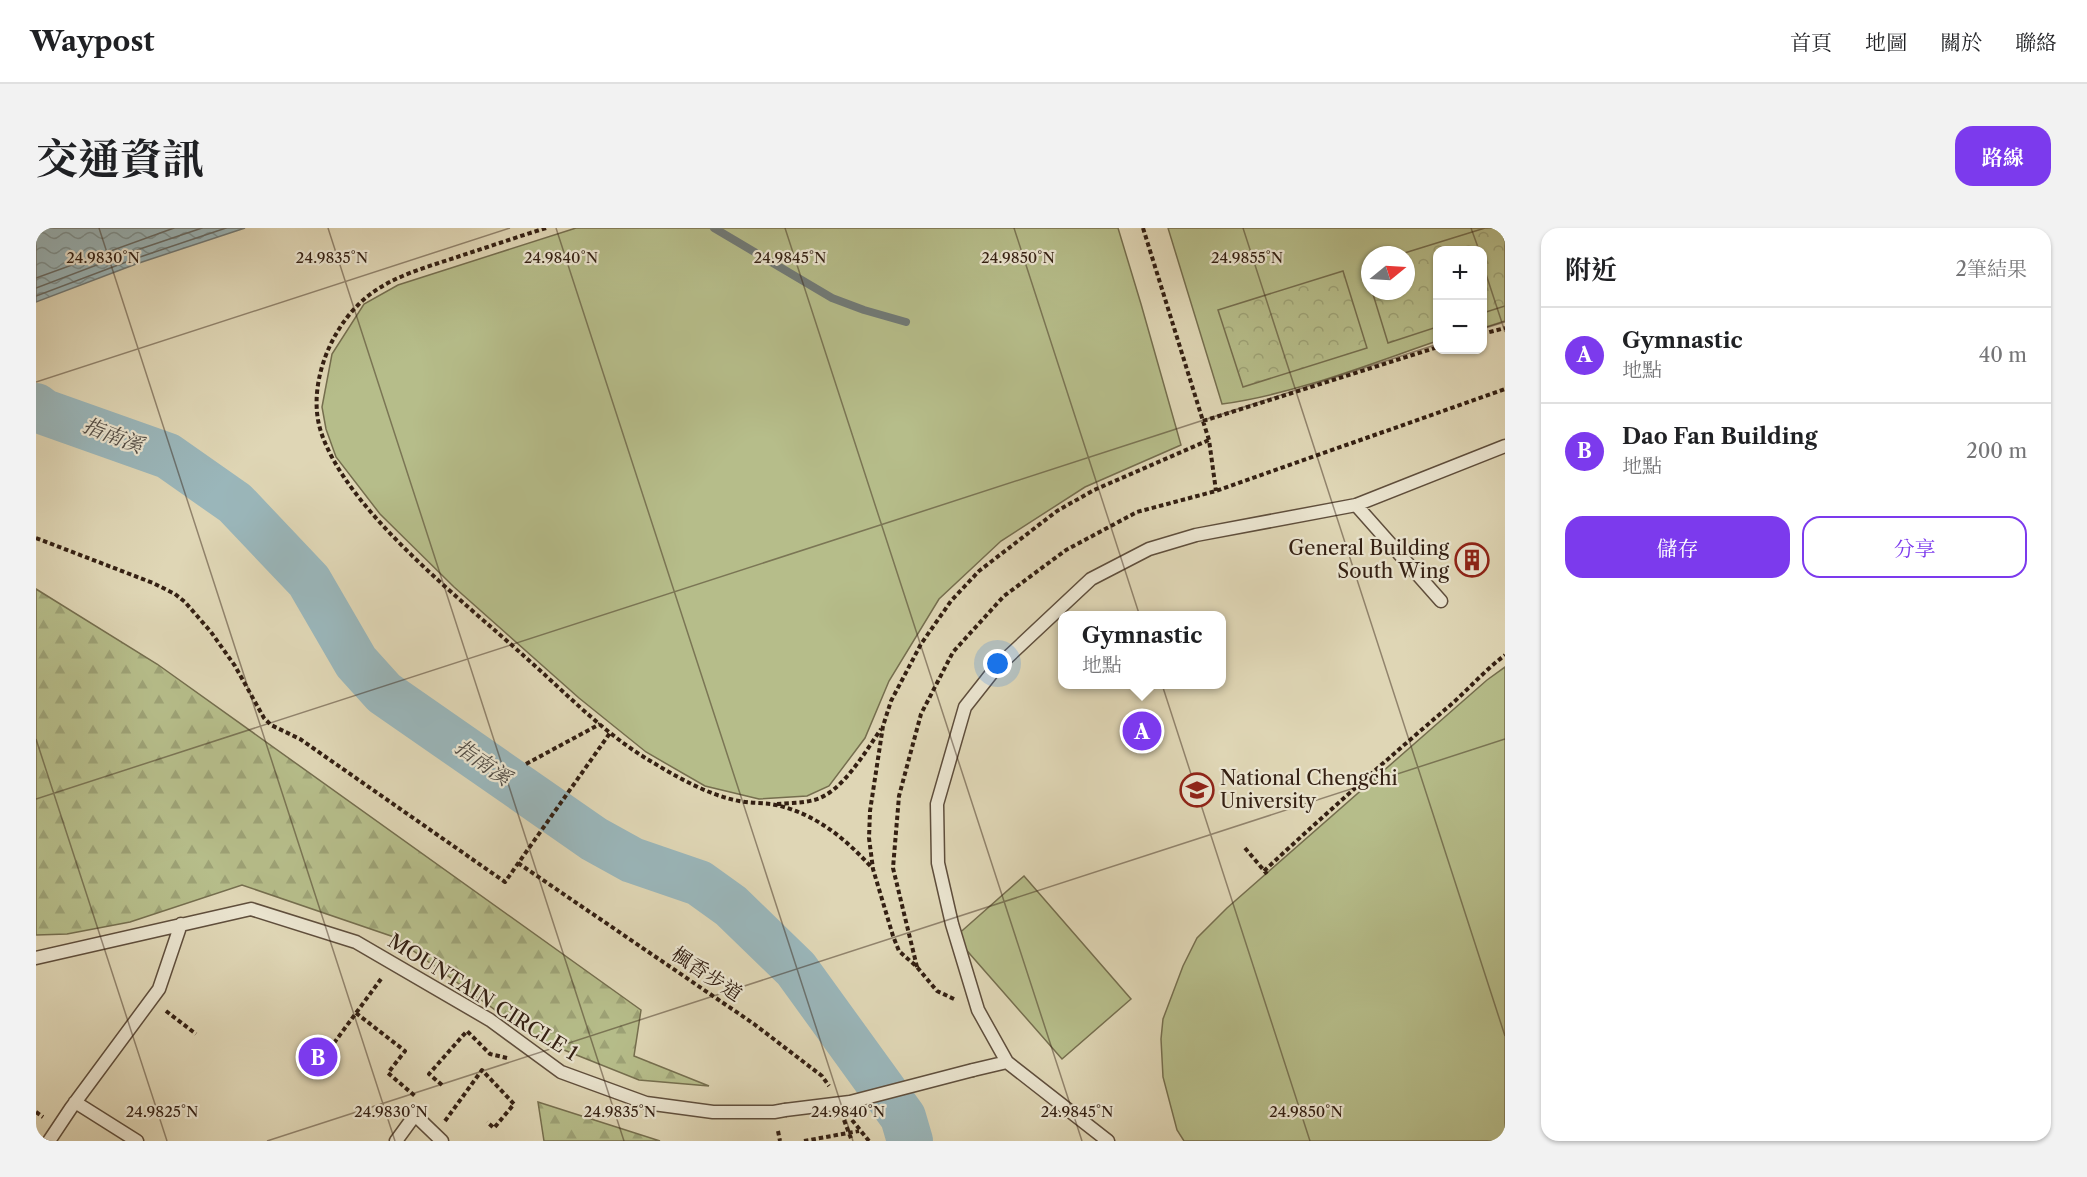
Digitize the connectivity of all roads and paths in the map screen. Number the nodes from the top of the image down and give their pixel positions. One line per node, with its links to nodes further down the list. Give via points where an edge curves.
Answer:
1 (546, 228): 15 (path, via 409,273 359,303 342,324 326,355 317,409 320,430 331,456 350,486 381,521 430,571)
2 (1143, 228): 7 (path)
3 (1505, 328): 4 (path)
4 (1487, 333)
5 (1433, 348): 7 (path)
6 (1505, 389): 10 (path)
7 (1203, 421): 8 (path)
8 (1209, 441): 10 (path); 16 (path, via 1094,490 1057,512 979,571 951,601 921,644 891,701)
9 (1505, 446): 11 (lane)
10 (1216, 491): 25 (path, via 1137,512 1066,550 1004,596 953,652 921,714 898,796 893,868)
11 (1356, 505): 13 (lane); 33 (lane, via 1196,535 1139,554 1091,579 995,669 965,707 937,804 938,863 978,1010)
12 (36, 538): 21 (path, via 175,594 211,632 271,725 300,739 505,882)
13 (1441, 601)
14 (1505, 655): 20 (path, via 1337,802 1266,872)
15 (600, 724): 17 (path); 18 (path)
16 (883, 726): 19 (path, via 857,764 832,791 815,800); 22 (path, via 868,838)
17 (610, 733): 19 (path, via 691,784 739,801); 21 (path)
18 (526, 764)
19 (772, 804): 22 (path, via 830,828)
20 (1245, 848)
21 (518, 863): 35 (path, 楓香步道, via 754,1024 822,1076)
22 (873, 869): 25 (path, via 899,951)
23 (181, 924): 24 (lane); 28 (lane, via 159,989); 33 (lane, bridge, via 251,909 356,942 490,1020 561,1072 646,1103 713,1112 774,1112 850,1102)
24 (36, 958)
25 (917, 967): 27 (path)
26 (387, 970): 29 (path)
27 (937, 991)
28 (151, 1000): 30 (path); 37 (lane)
29 (356, 1013): 31 (path); 36 (path, via 405,1051 388,1072)
30 (196, 1034)
31 (333, 1043)
32 (517, 1060): 34 (path, via 490,1054 467,1031 429,1074)
33 (1007, 1062): 49 (lane)
34 (442, 1085)
35 (834, 1094)
36 (417, 1097)
37 (75, 1102): 43 (lane); 44 (lane)
38 (846, 1112): 41 (path)
39 (447, 1117): 40 (path, via 483,1070 514,1104 494,1128)
40 (487, 1122)
41 (859, 1131): 42 (path); 48 (path)
42 (814, 1140): 47 (path)
43 (49, 1141)
44 (137, 1141)
45 (396, 1141): 46 (lane, via 415,1115)
46 (442, 1141)
47 (804, 1141)
48 (869, 1141)
49 (1108, 1141)

